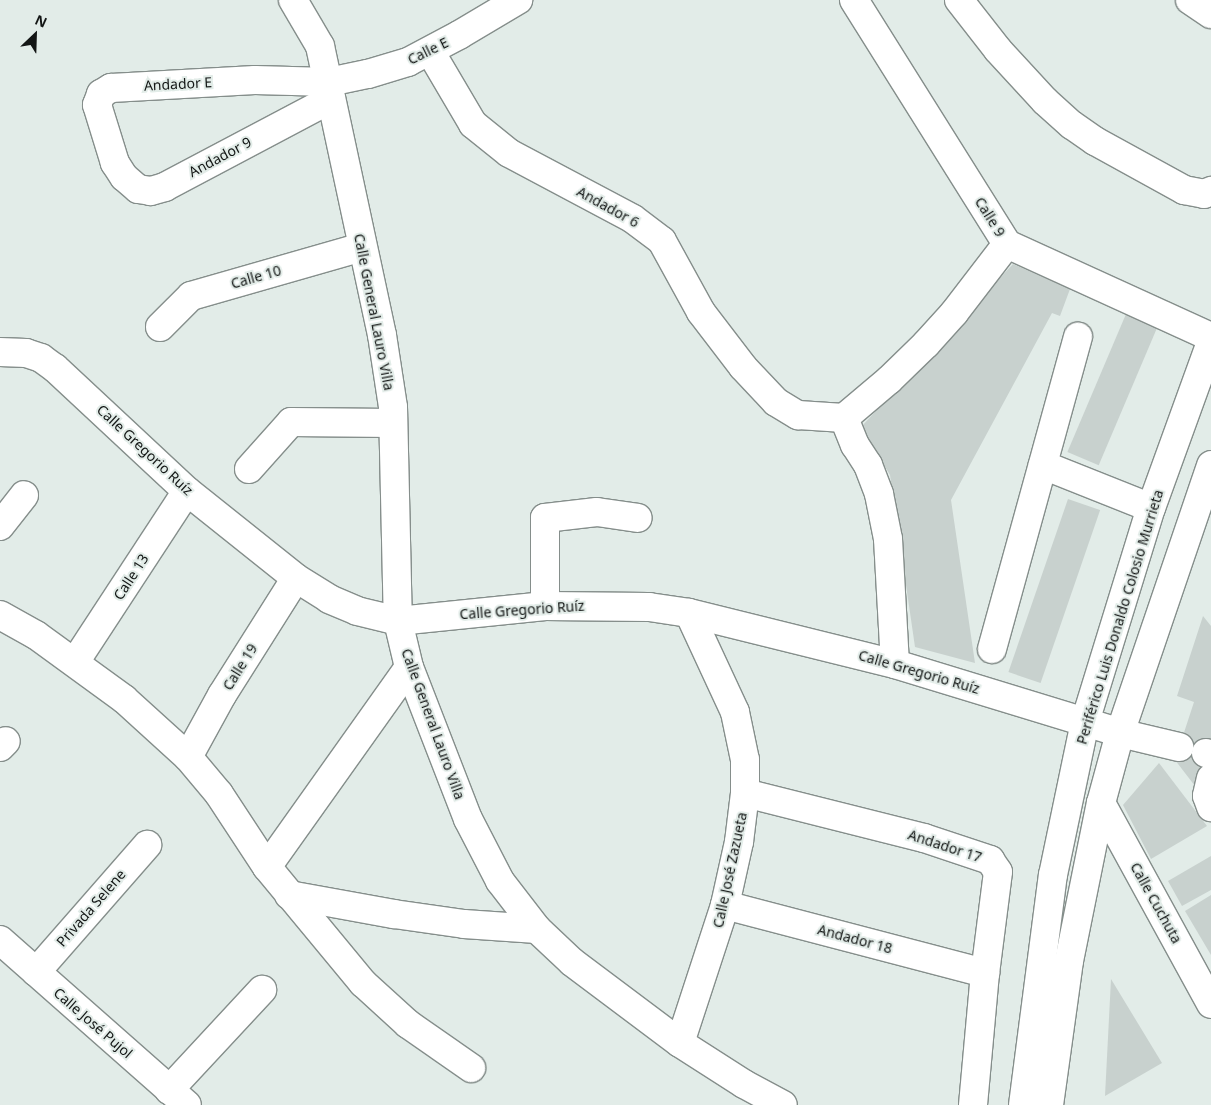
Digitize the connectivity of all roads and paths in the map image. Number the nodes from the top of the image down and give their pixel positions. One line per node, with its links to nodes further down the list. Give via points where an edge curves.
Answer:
1 (293, 0): 8 (street, Calle General Lauro Villa, via 320,46)
2 (518, 0): 7 (street, Calle E)
3 (854, 0): 11 (street, Calle 9)
4 (959, 0): 10 (street, via 1018,72 1072,125 1184,190 1204,194)
5 (1190, 0): 6 (street)
6 (1211, 14)
7 (430, 51): 8 (street, Calle E); 18 (street, Andador 6, via 473,124 494,142 633,219 662,241 701,312 743,367 776,402 798,414)
8 (330, 91): 9 (street, Andador 9, via 165,187 144,191 131,184); 9 (street, Andador E, via 255,80 105,90 97,105); 12 (street, Calle General Lauro Villa)
9 (115, 163)
10 (1211, 190)
11 (1007, 244): 15 (street, Calle 9); 18 (street, via 954,314 926,344)
12 (362, 247): 13 (street, Calle 10, via 191,296); 19 (street, Calle General Lauro Villa, via 382,335)
13 (160, 326)
14 (1078, 337): 20 (street)
15 (1211, 337)
16 (1211, 342): 25 (street, Periférico Luis Donaldo Colosio Murrieta)
17 (2, 345): 23 (street, Calle Gregorio Ruíz, via 40,358 55,368)
18 (844, 418): 35 (street, via 879,494 888,539)
19 (393, 423): 22 (street, via 292,422); 32 (street, Calle General Lauro Villa)
20 (1043, 466): 25 (street); 33 (street)
21 (1211, 466): 38 (street)
22 (249, 469)
23 (187, 491): 28 (street, Calle Gregorio Ruíz); 34 (street, Calle 13)
24 (24, 495): 27 (street)
25 (1151, 508): 37 (street, Periférico Luis Donaldo Colosio Murrieta)
26 (638, 518): 29 (street, via 597,512 545,518)
27 (0, 526)
28 (296, 578): 32 (street, Calle Gregorio Ruíz, via 329,599 357,611); 40 (street, Calle 19, via 222,695)
29 (546, 606): 30 (street, Calle Gregorio Ruíz, via 649,607); 32 (street, Calle Gregorio Ruíz)
30 (689, 613): 35 (street, Calle Gregorio Ruíz); 42 (street, Calle José Zazueta, via 735,712 745,760)
31 (0, 614): 34 (street)
32 (398, 621): 36 (street, Calle General Lauro Villa)
33 (992, 649)
34 (75, 662): 40 (street, via 124,699)
35 (895, 664): 37 (street, Calle Gregorio Ruíz)
36 (409, 667): 46 (street); 49 (street, Calle General Lauro Villa, via 468,819 500,882)
37 (1085, 722): 38 (street, Calle Gregorio Ruíz); 60 (street, Periférico Luis Donaldo Colosio Murrieta, via 1053,875)
38 (1120, 732): 39 (street, Calle Gregorio Ruíz); 43 (street)
39 (1179, 747)
40 (188, 757): 46 (street, via 219,794)
41 (1209, 762): 44 (street, via 1207,796)
42 (745, 793): 48 (street, Calle José Zazueta, via 739,842); 52 (street, Andador 17, via 924,838 990,860 998,872 998,882)
43 (1101, 802): 54 (street, Calle Cuchuta); 61 (street, via 1069,961)
44 (1211, 807)
45 (147, 845): 51 (street, Privada Selene)
46 (267, 867): 47 (street)
47 (289, 894): 49 (street, via 464,924); 56 (street, via 364,983 408,1024)
48 (725, 905): 52 (street, Andador 18); 55 (street, Calle José Zazueta)
49 (537, 929): 55 (street, Calle General Lauro Villa, via 572,962)
50 (0, 940): 51 (street, Calle José Pujol)
51 (36, 972): 57 (street, Calle José Pujol)
52 (985, 973): 59 (street, Andador 17)
53 (262, 990): 57 (street)
54 (1211, 1004)
55 (680, 1043): 58 (street, Calle General Lauro Villa)
56 (472, 1068)
57 (178, 1097)
58 (777, 1104)
59 (973, 1105)
60 (1023, 1105)
61 (1049, 1105)

